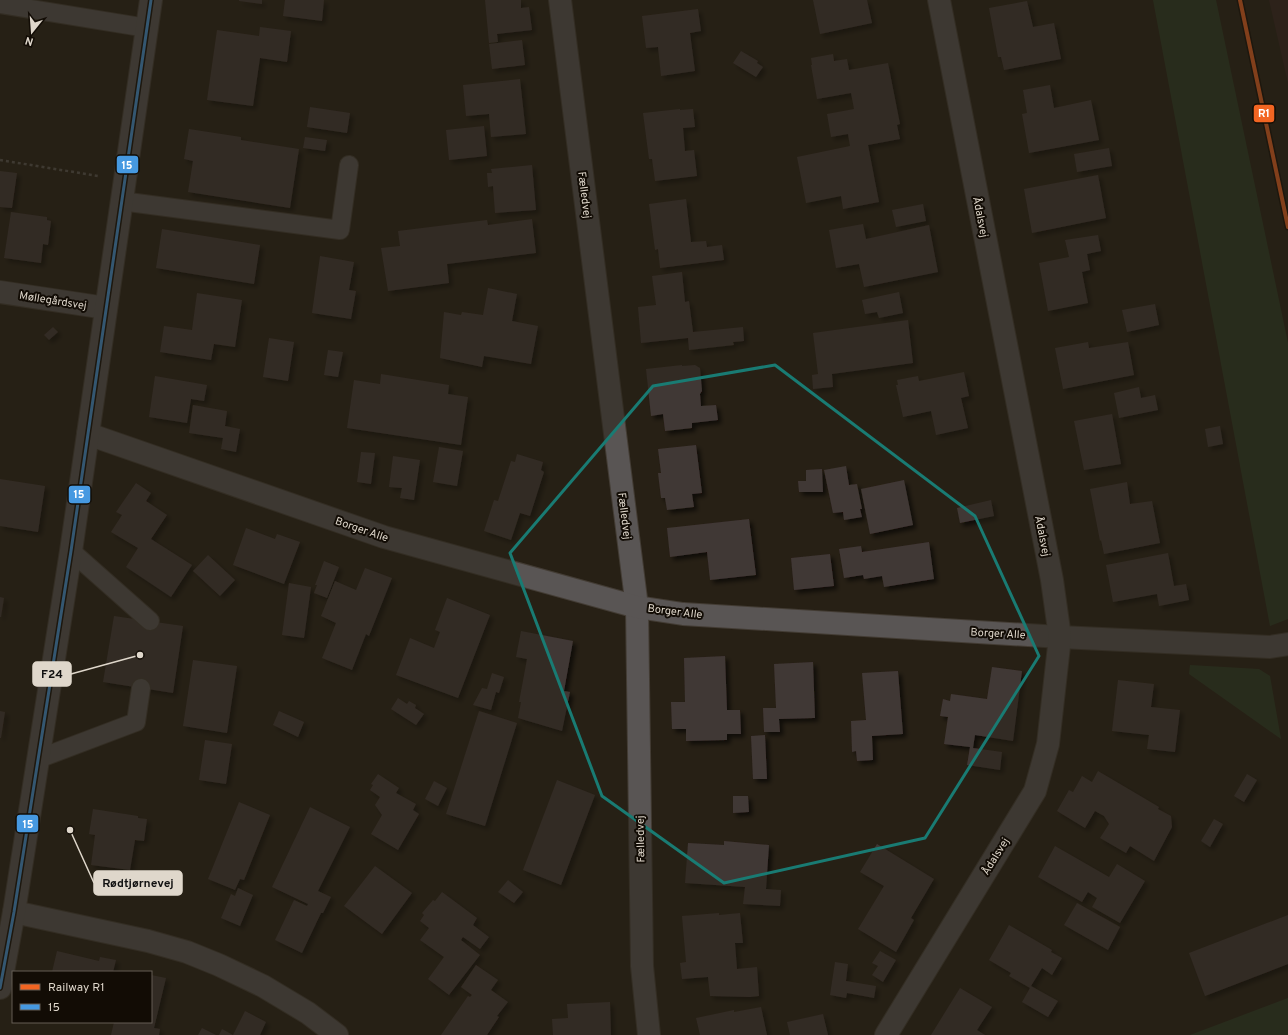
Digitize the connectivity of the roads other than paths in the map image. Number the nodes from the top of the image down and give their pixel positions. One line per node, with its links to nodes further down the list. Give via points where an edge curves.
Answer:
1 (151, 0): 5 (street)
2 (560, 0): 12 (street, Fælledvej)
3 (939, 0): 14 (street, Ådalsvej, via 1052,580)
4 (0, 4): 5 (lane)
5 (146, 28): 7 (street)
6 (349, 165): 7 (lane, via 340,230)
7 (123, 190): 9 (street)
8 (0, 292): 9 (street, Møllegårdsvej)
9 (106, 308): 10 (street)
10 (88, 434): 11 (street); 12 (street, Borger Alle, via 384,537)
11 (70, 551): 13 (lane); 17 (street)
12 (637, 607): 14 (street, Borger Alle, via 683,614); 21 (street, Fælledvej, via 642,966)
13 (150, 621)
14 (1060, 637): 15 (street, Borger Alle, via 1270,647); 22 (street, Ådalsvej, via 1048,744 1036,791)
15 (1288, 644)
16 (141, 688): 17 (lane, via 136,722)
17 (38, 760): 18 (street)
18 (14, 912): 19 (street); 20 (street, via 187,952 264,986 308,1013)
19 (0, 988)
20 (337, 1035)
21 (649, 1035)
22 (886, 1035)

